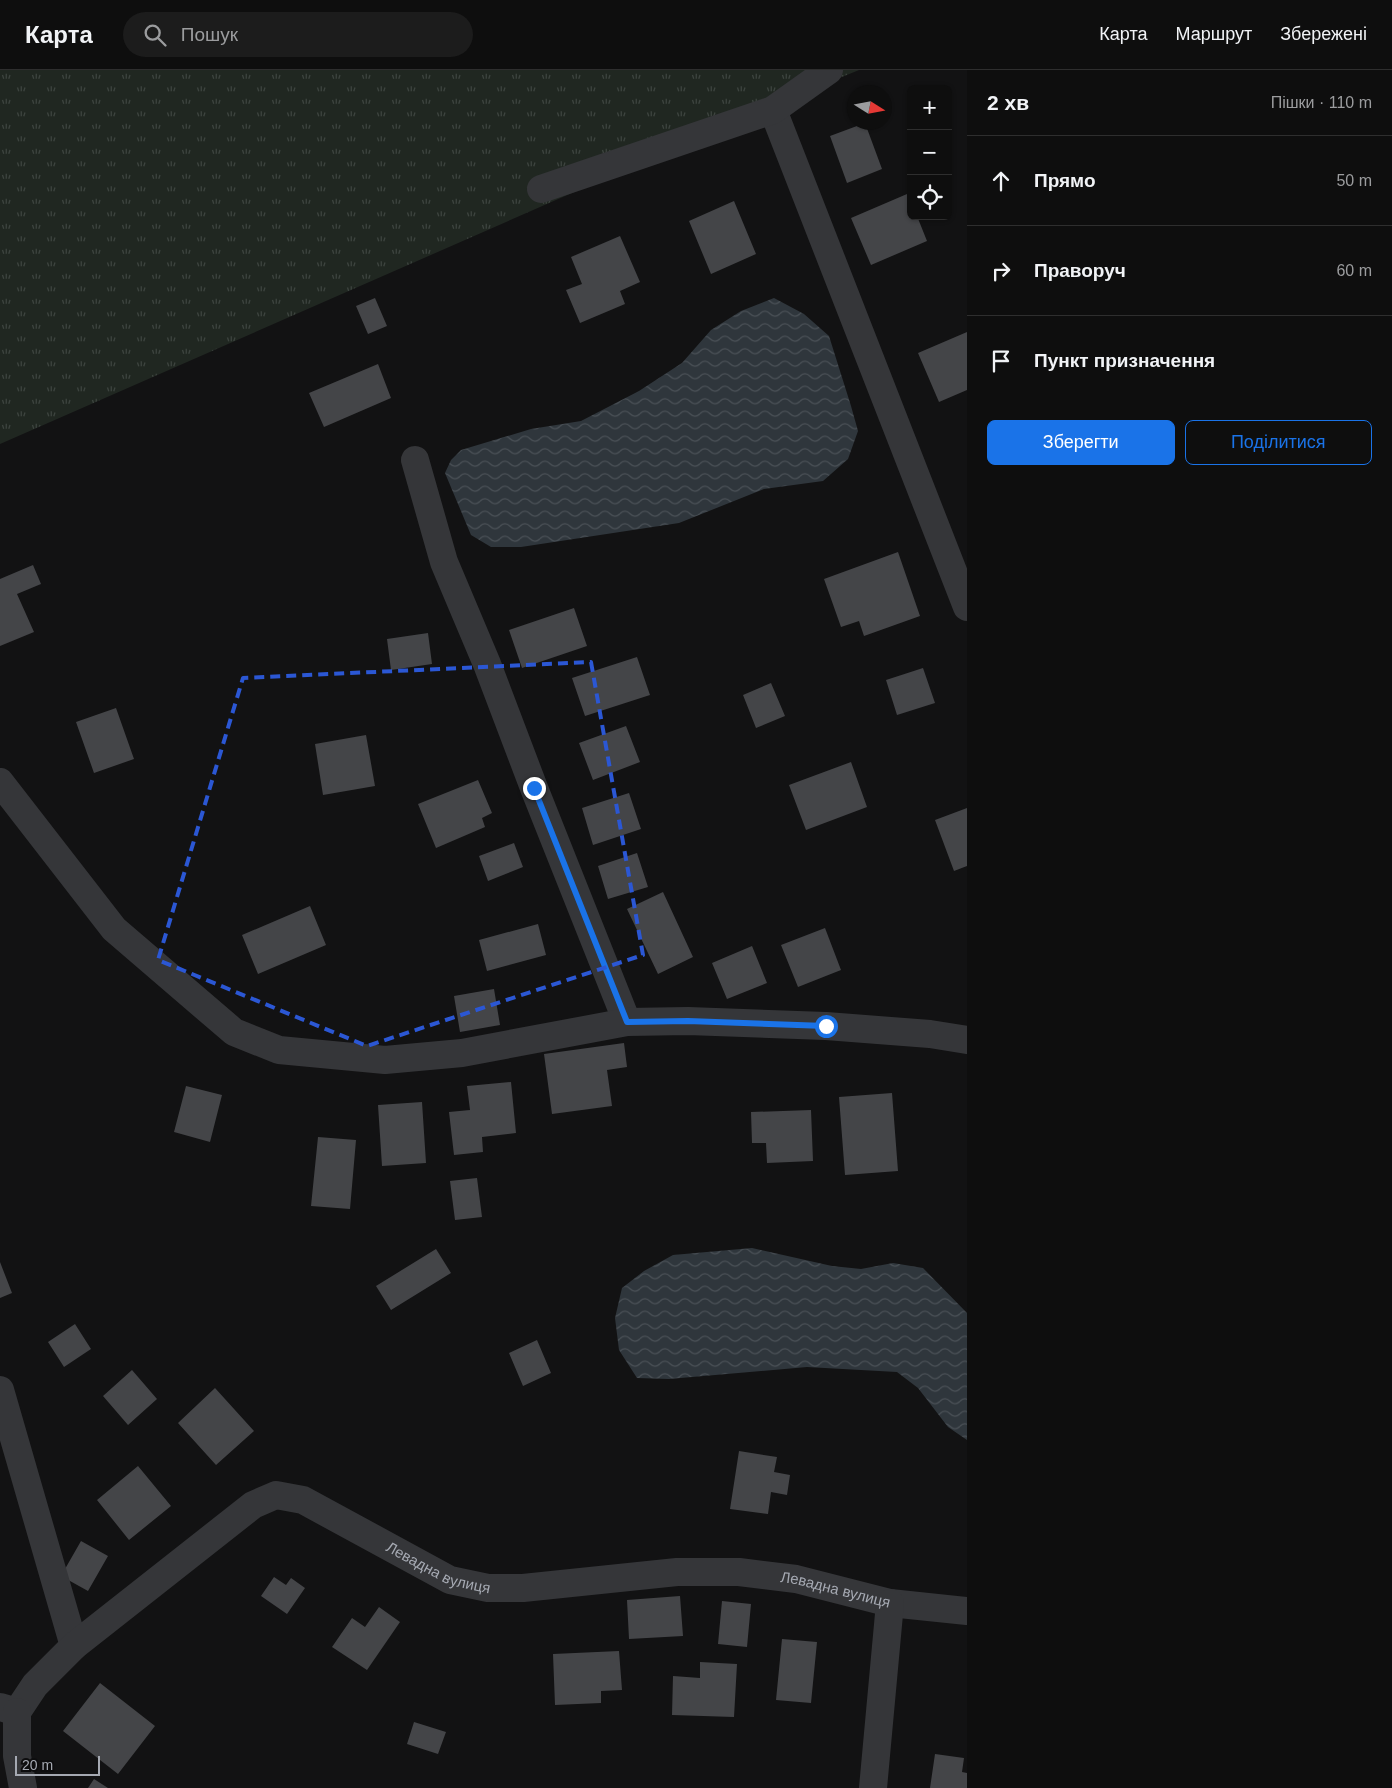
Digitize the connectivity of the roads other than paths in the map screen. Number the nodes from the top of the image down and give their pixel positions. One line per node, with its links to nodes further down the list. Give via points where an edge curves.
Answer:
1 (829, 70): 2 (street)
2 (773, 110): 3 (street); 5 (street)
3 (541, 190)
4 (415, 460): 7 (street, via 444,562)
5 (967, 606)
6 (0, 782): 7 (street, via 114,930 234,1032 279,1050 385,1060 462,1053)
7 (627, 1022): 8 (street, via 826,1026)
8 (967, 1040)
9 (0, 1390): 12 (street)
10 (890, 1603): 11 (street, Левадна вулиця); 12 (street, Левадна вулиця, via 796,1579 740,1572 677,1572 523,1588 488,1588 450,1580 303,1500 276,1494 253,1505); 15 (street)
11 (967, 1612)
12 (74, 1646): 13 (street, Левадна вулиця)
13 (8, 1710): 14 (street)
14 (23, 1788)
15 (873, 1788)

